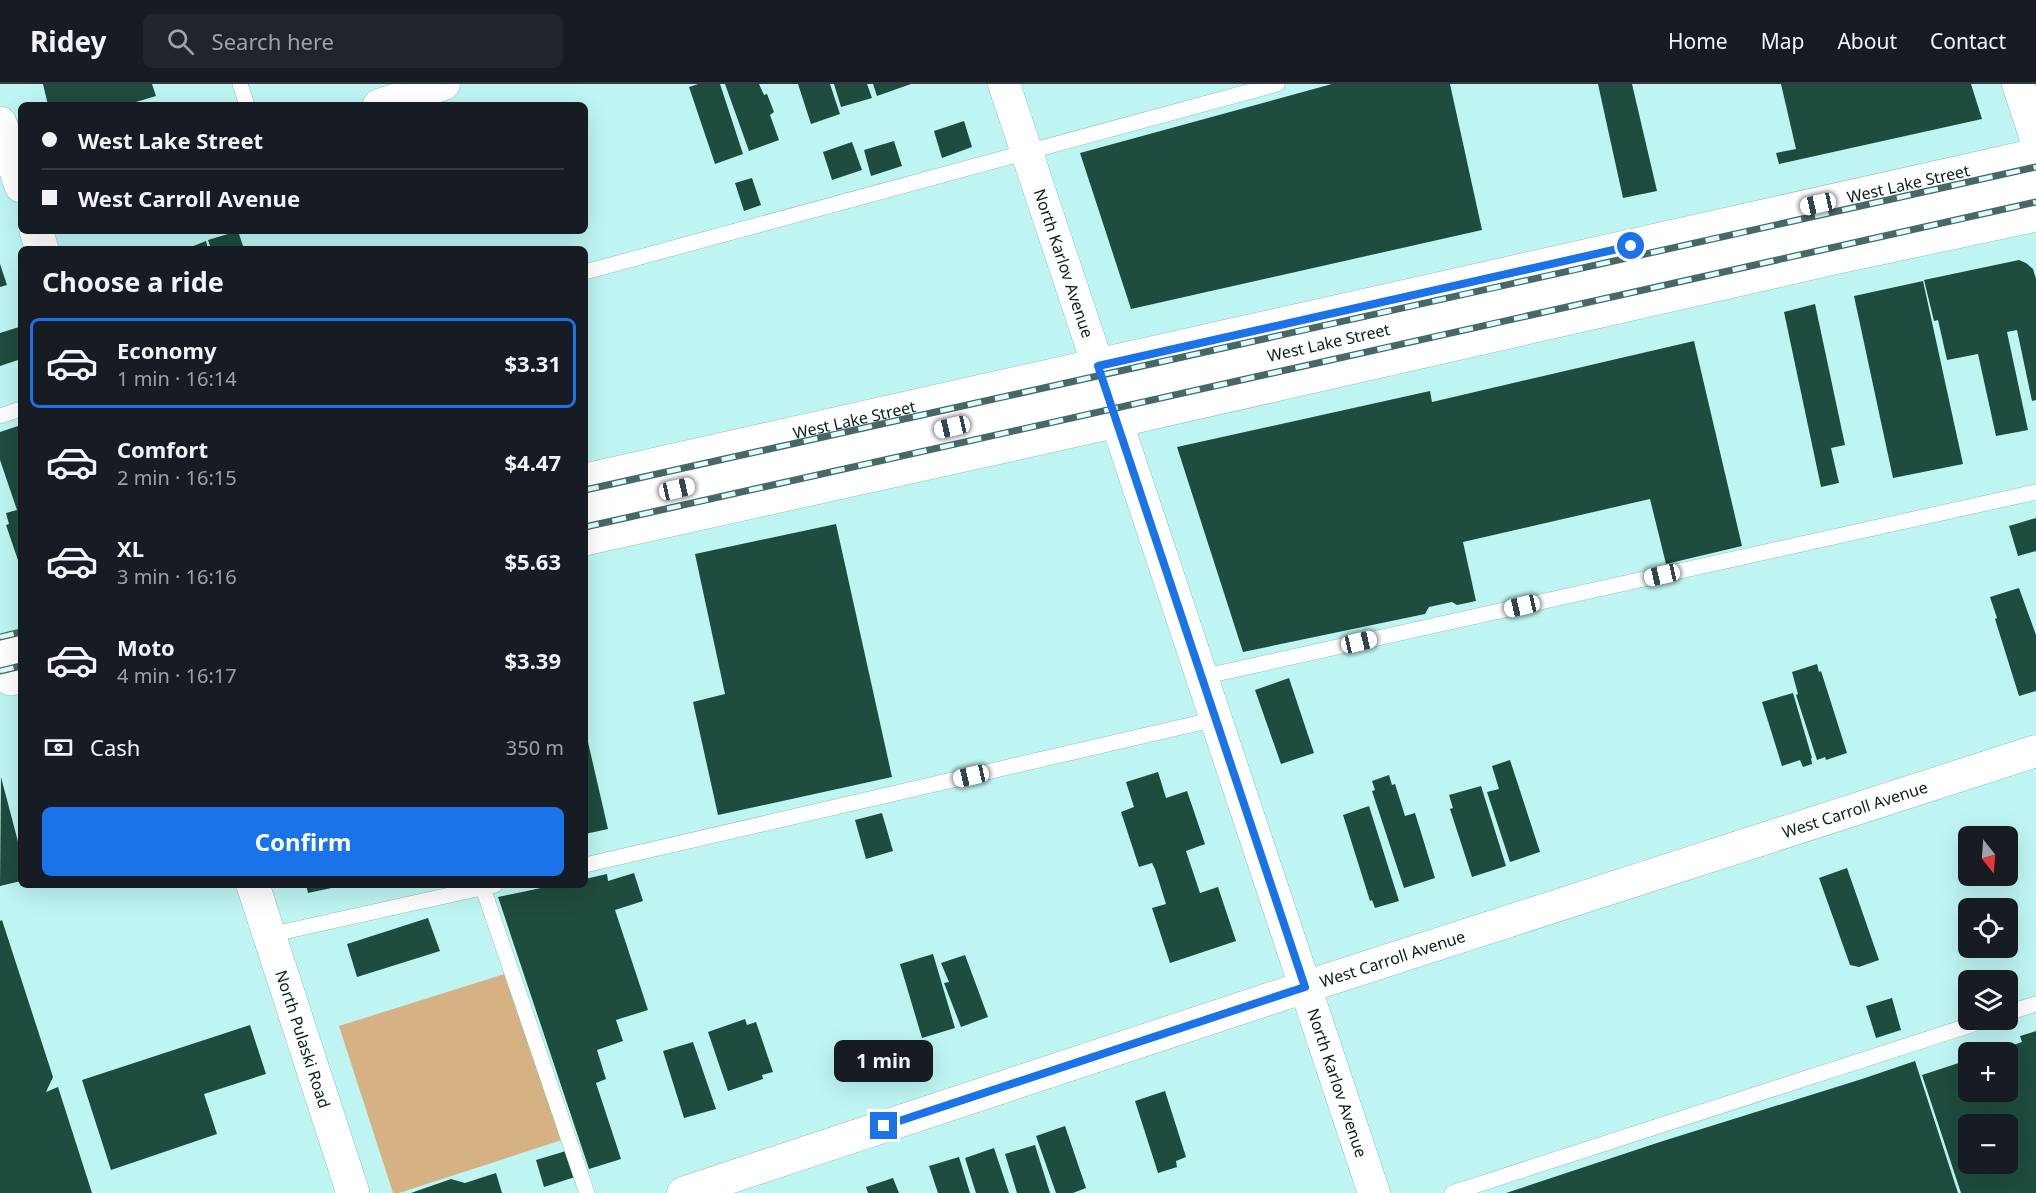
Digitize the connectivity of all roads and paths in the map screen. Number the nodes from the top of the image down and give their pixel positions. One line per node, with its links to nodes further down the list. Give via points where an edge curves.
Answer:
1 (240, 84): 6 (lane)
2 (444, 84): 7 (street)
3 (1004, 84): 10 (street, North Karlov Avenue)
4 (1277, 84): 10 (lane)
5 (2018, 84): 9 (street)
6 (246, 102)
7 (388, 102)
8 (0, 123): 12 (main road)
9 (2036, 139)
10 (1027, 152): 15 (lane); 16 (street, North Karlov Avenue)
11 (2036, 155): 16 (main road, West Lake Street)
12 (18, 177)
13 (2036, 184): 16 (main road, West Lake Street)
14 (2036, 215): 16 (main road, West Lake Street, via 1834,258)
15 (588, 271)
16 (1107, 393): 19 (main road, West Lake Street); 21 (main road, West Lake Street); 22 (main road, West Lake Street); 27 (street, North Karlov Avenue)
17 (18, 411): 18 (lane)
18 (0, 416)
19 (588, 480)
20 (2036, 492): 27 (lane)
21 (588, 508)
22 (588, 538)
23 (18, 649): 24 (main road)
24 (0, 653)
25 (0, 673): 26 (main road, via 11,679)
26 (18, 677)
27 (1202, 677): 28 (street, North Karlov Avenue)
28 (1216, 719): 30 (lane); 35 (street, North Karlov Avenue)
29 (2036, 751): 35 (street, West Carroll Avenue)
30 (588, 864)
31 (254, 888): 34 (main road, North Pulaski Road)
32 (480, 888): 34 (lane)
33 (490, 888): 40 (lane)
34 (269, 935): 39 (main road, North Pulaski Road)
35 (1305, 987): 41 (street, West Carroll Avenue); 42 (street, North Karlov Avenue)
36 (2036, 1004): 37 (lane)
37 (2018, 1010)
38 (1958, 1029): 43 (lane)
39 (353, 1193)
40 (587, 1193)
41 (683, 1193)
42 (1374, 1193)
43 (1452, 1193)

